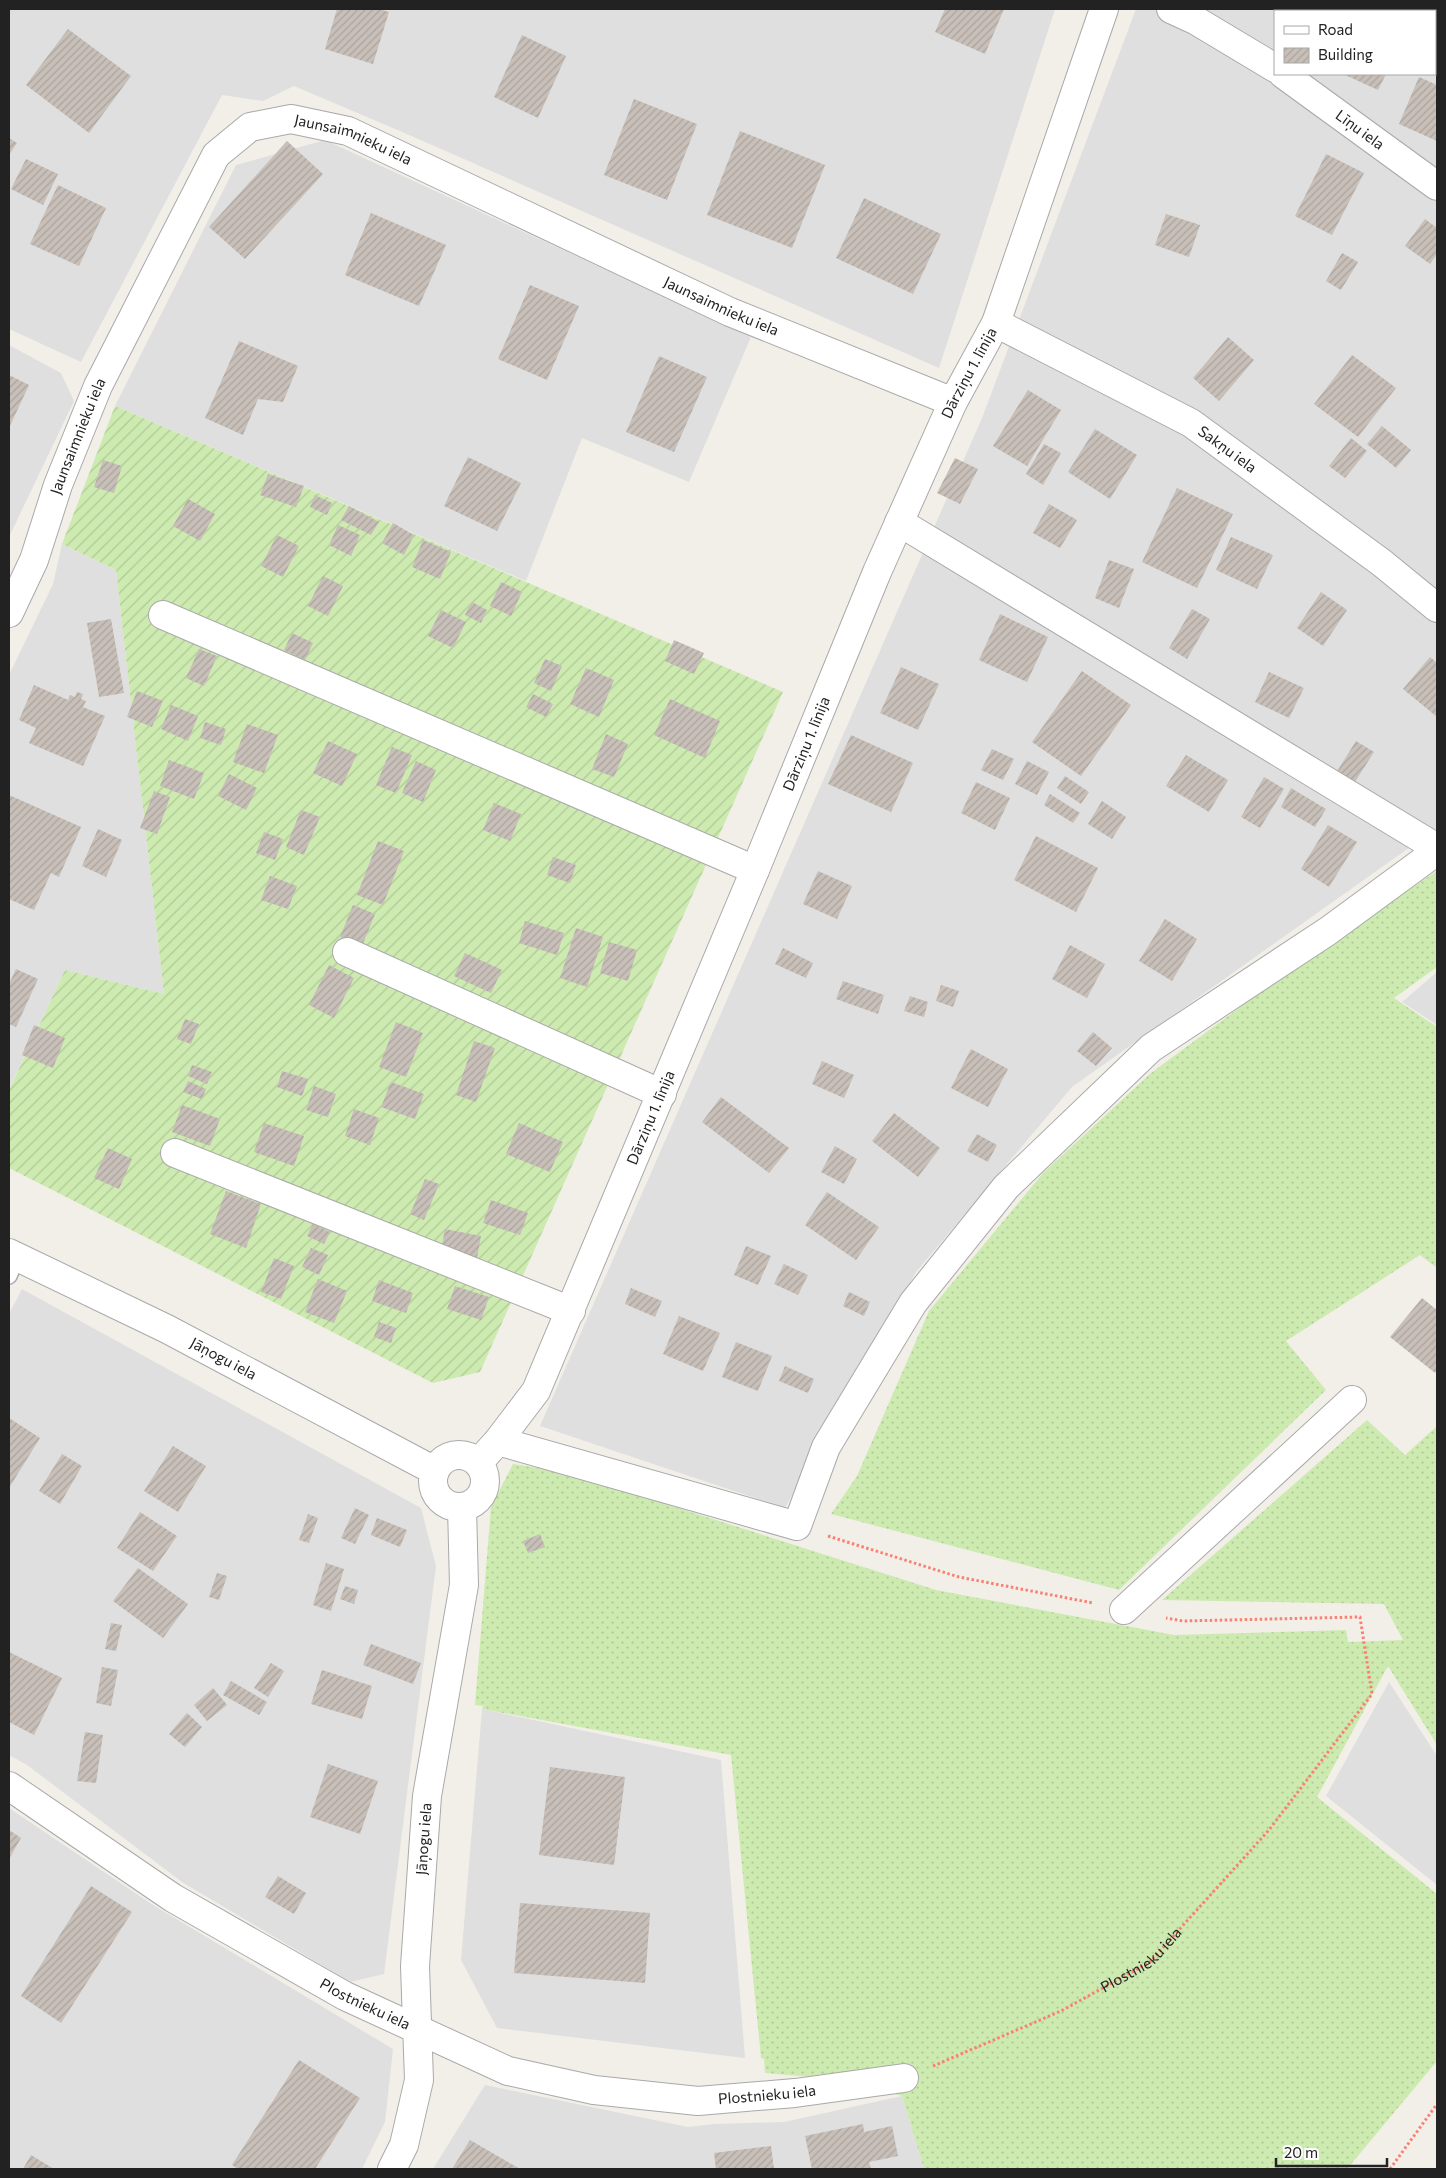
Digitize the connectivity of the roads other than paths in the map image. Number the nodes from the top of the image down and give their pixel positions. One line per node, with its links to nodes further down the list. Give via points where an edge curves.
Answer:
1 (1104, 9): 6 (street, Dārziņu 1. līnija)
2 (1171, 9): 3 (street)
3 (1274, 67)
4 (1284, 75): 5 (street, Līņu iela)
5 (1437, 186)
6 (996, 323): 7 (street, Dārziņu 1. līnija); 9 (street, Sakņu iela, via 1191,423 1382,563)
7 (953, 402): 8 (street, Dārziņu 1. līnija); 10 (street, Jaunsaimnieku iela, via 730,312 348,131 290,119 250,126 216,155 98,386 58,485 34,560)
8 (899, 522): 12 (street); 13 (street, Dārziņu 1. līnija)
9 (1437, 608)
10 (9, 613)
11 (163, 615): 13 (street)
12 (1437, 850): 20 (street, via 1328,931 1151,1048 1006,1187 913,1303 826,1447 797,1526)
13 (755, 870): 15 (street, Dārziņu 1. līnija)
14 (347, 952): 15 (street)
15 (662, 1094): 18 (street, Dārziņu 1. līnija)
16 (175, 1154): 18 (street)
17 (12, 1262): 22 (street, Jāņogu iela, via 167,1329)
18 (571, 1311): 20 (street, Dārziņu 1. līnija, via 536,1391)
19 (1352, 1400): 24 (street)
20 (498, 1441): 21 (street, Dārziņu 1. līnija)
21 (478, 1463): 22 (street, via 471,1457 454,1455 446,1458); 23 (street, via 483,1469 485,1486 477,1501)
22 (435, 1471): 23 (street, via 434,1489 438,1497 445,1503)
23 (462, 1507): 26 (street, Jāņogu iela, via 464,1585 427,1796 415,1966)
24 (1124, 1610)
25 (9, 1786): 26 (street, Plostnieku iela, via 172,1898 345,1996)
26 (416, 2029): 27 (street, Plostnieku iela, via 508,2070 594,2090 698,2101 795,2093); 28 (street, Jāņogu iela, via 419,2080 404,2145)
27 (904, 2078)
28 (392, 2169)

